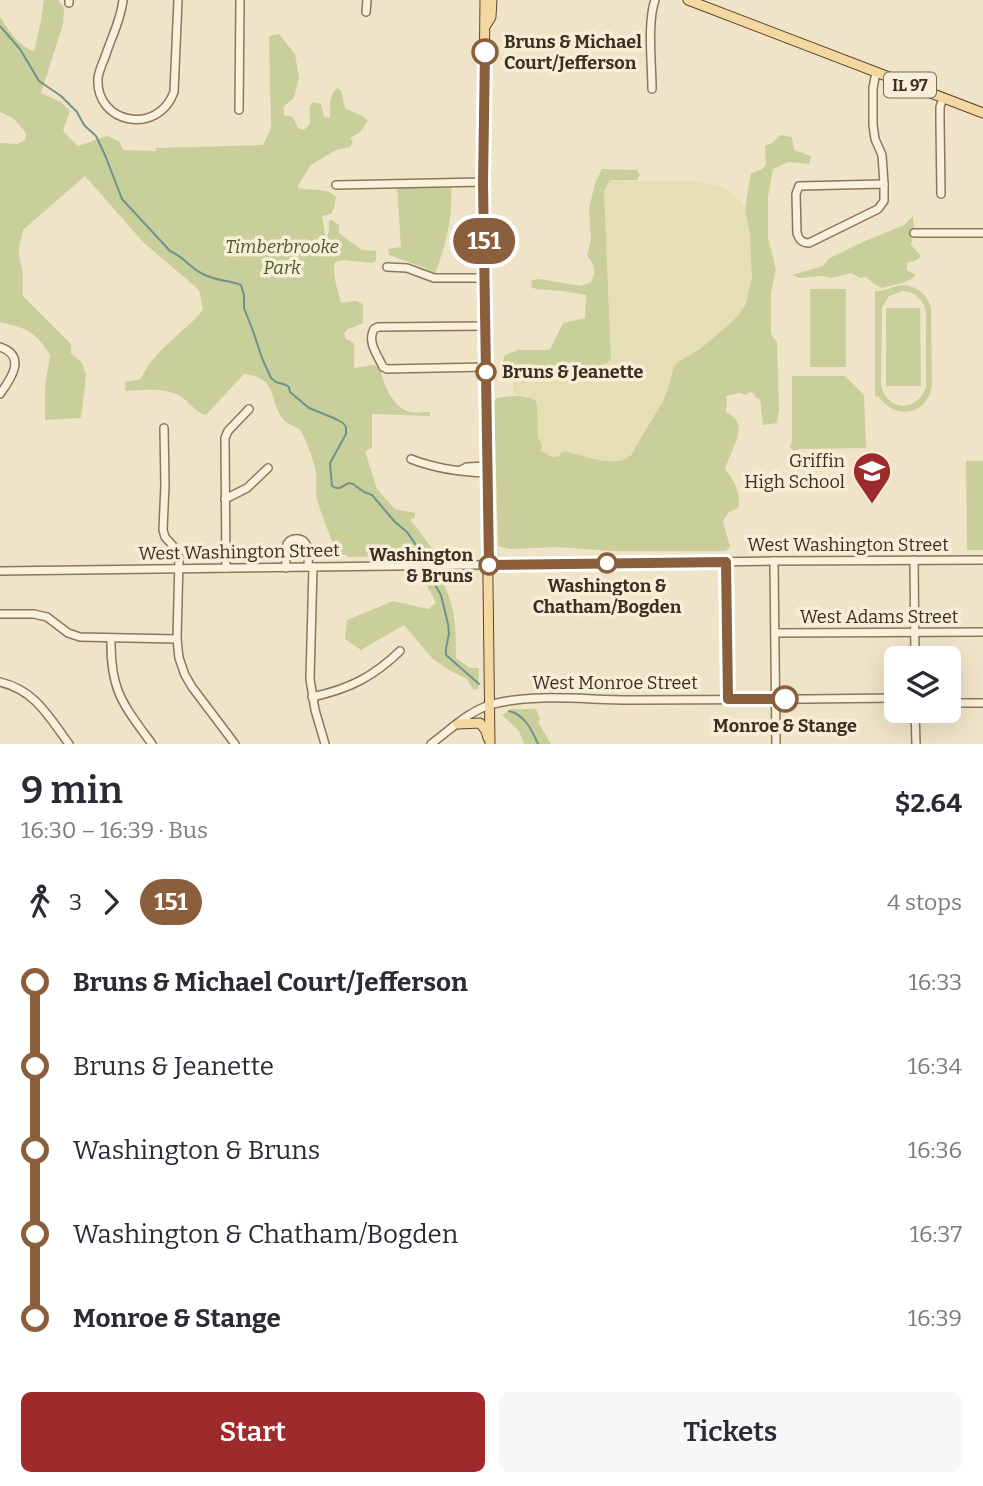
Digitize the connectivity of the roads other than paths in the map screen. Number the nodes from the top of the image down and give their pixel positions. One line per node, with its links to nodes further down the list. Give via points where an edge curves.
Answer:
1 (123, 0): 2 (street, via 98,76 99,87 114,113 138,120 159,113 174,92)
2 (178, 0)
3 (240, 0): 14 (street)
4 (367, 0): 9 (street)
5 (485, 0): 10 (main road)
6 (492, 0): 10 (main road, via 491,18)
7 (655, 0): 12 (street)
8 (688, 0): 11 (main road, IL 97)
9 (366, 12)
10 (485, 27): 16 (main road)
11 (877, 72): 13 (main road, IL 97); 17 (street, via 873,125)
12 (652, 89)
13 (943, 98): 15 (main road, IL 97); 19 (street)
14 (239, 110)
15 (983, 113)
16 (483, 183): 18 (street); 23 (main road)
17 (884, 184): 17 (street, via 884,201 878,209 808,243 799,239 799,186)
18 (337, 185)
19 (941, 194)
20 (914, 233): 21 (street)
21 (983, 233)
22 (387, 267): 23 (street, via 438,278)
23 (484, 278): 24 (main road)
24 (485, 326): 26 (main road); 26 (street, via 378,327 371,343 383,367 392,370)
25 (0, 346): 27 (street, via 13,354 14,373)
26 (486, 366): 32 (main road)
27 (1, 394)
28 (249, 409): 33 (street, via 225,438)
29 (164, 428): 42 (street, via 163,530 177,552)
30 (411, 459): 32 (street, via 467,472)
31 (268, 468): 33 (street, via 247,488)
32 (487, 469): 38 (main road)
33 (225, 499): 40 (street)
34 (983, 560): 36 (street, West Washington Street)
35 (774, 561): 36 (street, West Washington Street); 37 (street, West Washington Street); 47 (street)
36 (914, 561): 45 (street)
37 (726, 562): 38 (street, West Washington Street); 55 (street)
38 (489, 565): 39 (street, West Washington Street); 59 (main road)
39 (310, 567): 41 (street, West Washington Street); 41 (street, via 308,548 296,539 287,545); 53 (street)
40 (226, 568): 41 (street, West Washington Street); 42 (street, West Washington Street)
41 (286, 568)
42 (179, 569): 43 (street, West Washington Street); 49 (street)
43 (0, 571)
44 (0, 614): 48 (street, via 40,615 80,637)
45 (915, 632): 46 (street, West Adams Street); 47 (street, West Adams Street); 50 (street)
46 (983, 632)
47 (775, 633): 56 (street)
48 (111, 638): 49 (street); 63 (street, via 111,669 118,691)
49 (177, 639): 64 (street, via 185,675)
50 (915, 646)
51 (400, 651): 53 (street, via 360,682)
52 (0, 682): 62 (street, via 29,694)
53 (312, 697): 65 (street)
54 (884, 698): 56 (street, West Monroe Street)
55 (728, 699): 56 (street, West Monroe Street); 59 (street, West Monroe Street, via 533,698)
56 (776, 699): 68 (street)
57 (961, 703): 58 (street)
58 (983, 703)
59 (490, 705): 61 (street, West Monroe Street); 67 (main road)
60 (915, 723): 69 (street)
61 (458, 724): 66 (street, West Monroe Street); 67 (main road, via 481,724)
62 (69, 744)
63 (152, 744)
64 (235, 744)
65 (325, 744)
66 (430, 744)
67 (490, 744)
68 (776, 744)
69 (916, 744)

